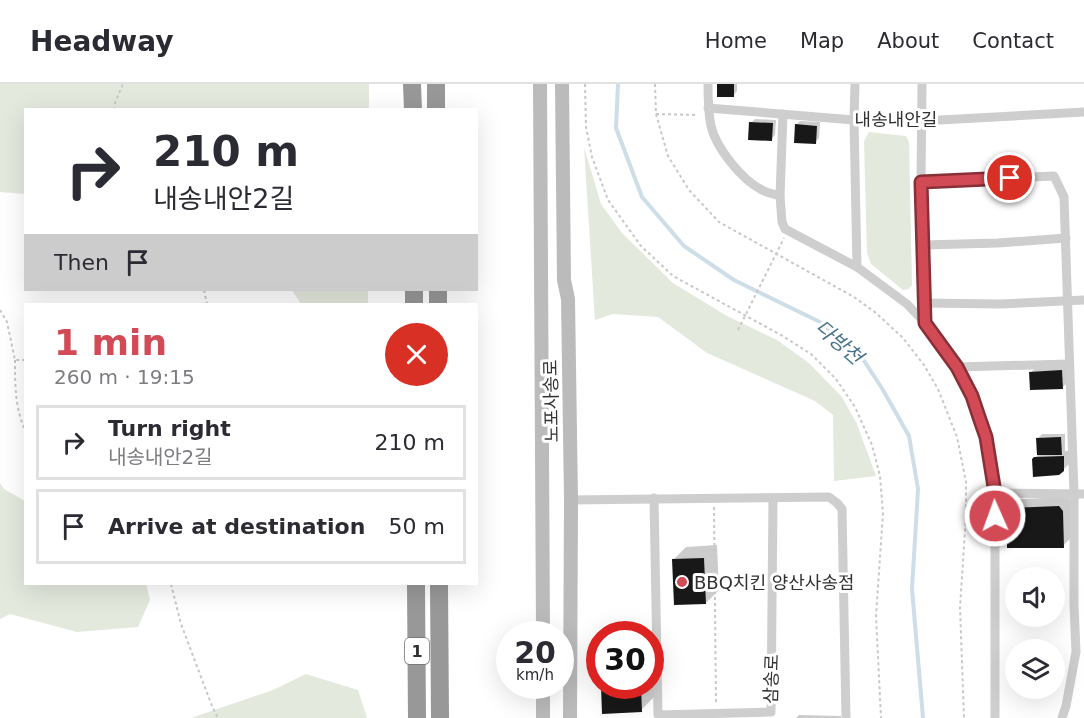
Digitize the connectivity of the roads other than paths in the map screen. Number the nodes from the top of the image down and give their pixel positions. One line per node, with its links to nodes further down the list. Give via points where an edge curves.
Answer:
1 (412, 84): 8 (highway)
2 (436, 84): 9 (highway)
3 (540, 84): 34 (main road, 노포사송로)
4 (562, 84): 31 (main road, 노포사송로)
5 (708, 84): 10 (street)
6 (855, 84): 13 (street)
7 (922, 84): 14 (street)
8 (413, 108)
9 (436, 108)
10 (709, 111): 12 (street, 내송내안길); 16 (street, via 711,128 738,172 762,190)
11 (1084, 112): 14 (street, 내송내안길)
12 (783, 114): 13 (street, 내송내안길); 16 (street)
13 (854, 120): 14 (street, 내송내안길); 19 (street)
14 (922, 121): 15 (street)
15 (921, 182): 17 (street, via 1054,176 1064,197); 18 (street)
16 (780, 196): 19 (street, via 785,229)
17 (1066, 238): 18 (street); 21 (street)
18 (923, 244): 22 (street)
19 (857, 267): 23 (street, via 907,304)
20 (1084, 300): 21 (street)
21 (1068, 301): 22 (street); 24 (street)
22 (924, 303): 23 (street)
23 (925, 323): 25 (street)
24 (1070, 364): 25 (street); 27 (street)
25 (957, 367): 26 (street, via 986,437)
26 (995, 493): 27 (street); 43 (street)
27 (1074, 494): 28 (street); 35 (street, via 1074,605)
28 (1084, 494)
29 (654, 498): 30 (street); 31 (street); 37 (street, 삼송로, via 658,715)
30 (773, 498): 37 (street, 삼송로, via 771,712); 42 (street, via 829,497 842,509)
31 (571, 500): 41 (main road, 노포사송로)
32 (416, 585): 38 (highway, 1)
33 (439, 585): 39 (highway, 1)
34 (543, 621)
35 (1080, 652): 44 (street)
36 (543, 699): 40 (main road)
37 (716, 716)
38 (417, 718)
39 (440, 718)
40 (543, 718)
41 (570, 718)
42 (846, 718)
43 (995, 718)
44 (1062, 718)

